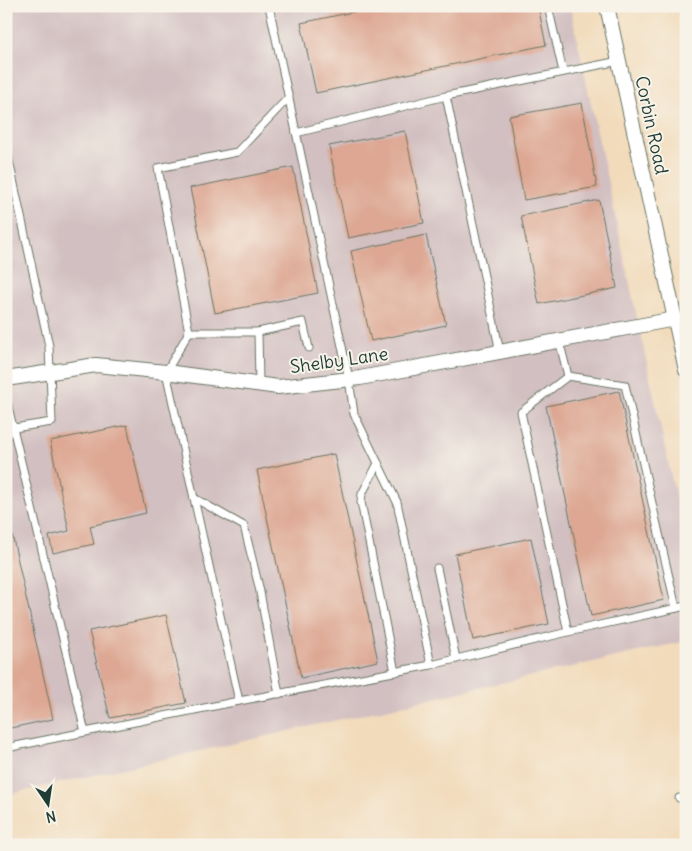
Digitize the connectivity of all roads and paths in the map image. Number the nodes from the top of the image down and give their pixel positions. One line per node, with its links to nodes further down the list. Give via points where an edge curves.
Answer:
1 (270, 6): 7 (lane)
2 (548, 6): 5 (lane)
3 (607, 6): 4 (street, Corbin Road)
4 (619, 61): 5 (lane); 10 (street, Corbin Road)
5 (563, 72): 6 (lane)
6 (446, 96): 8 (lane); 15 (lane)
7 (289, 98): 8 (lane); 11 (lane, via 237,152 158,168)
8 (296, 133): 21 (lane)
9 (6, 147): 17 (lane, via 50,346)
10 (675, 319): 13 (street, Shelby Lane); 16 (street, Corbin Road)
11 (189, 332): 12 (lane); 18 (lane)
12 (258, 332): 14 (lane, via 304,322); 22 (lane)
13 (559, 340): 15 (street, Shelby Lane); 19 (lane)
14 (310, 348)
15 (500, 352): 21 (street, Shelby Lane)
16 (686, 370)
17 (49, 372): 18 (street, Shelby Lane, via 96,365); 20 (street, Shelby Lane); 24 (lane, via 52,422)
18 (166, 372): 22 (street, Shelby Lane); 26 (lane)
19 (568, 376): 29 (lane, via 625,385); 30 (lane, via 521,412)
20 (6, 379)
21 (349, 379): 22 (street, Shelby Lane, via 278,387); 25 (lane, via 354,414)
22 (259, 384)
23 (6, 398): 24 (lane)
24 (14, 428): 36 (lane)
25 (378, 463): 32 (lane, via 397,502); 33 (lane, via 361,502)
26 (194, 498): 34 (lane, via 244,526); 35 (lane)
27 (437, 568): 31 (lane)
28 (686, 606): 29 (lane)
29 (676, 608): 30 (lane)
30 (568, 632): 31 (lane)
31 (456, 659): 32 (lane)
32 (431, 665): 33 (lane)
33 (395, 672): 34 (lane)
34 (279, 694): 35 (lane)
35 (239, 701): 36 (lane)
36 (85, 732): 37 (lane)
37 (6, 748)

